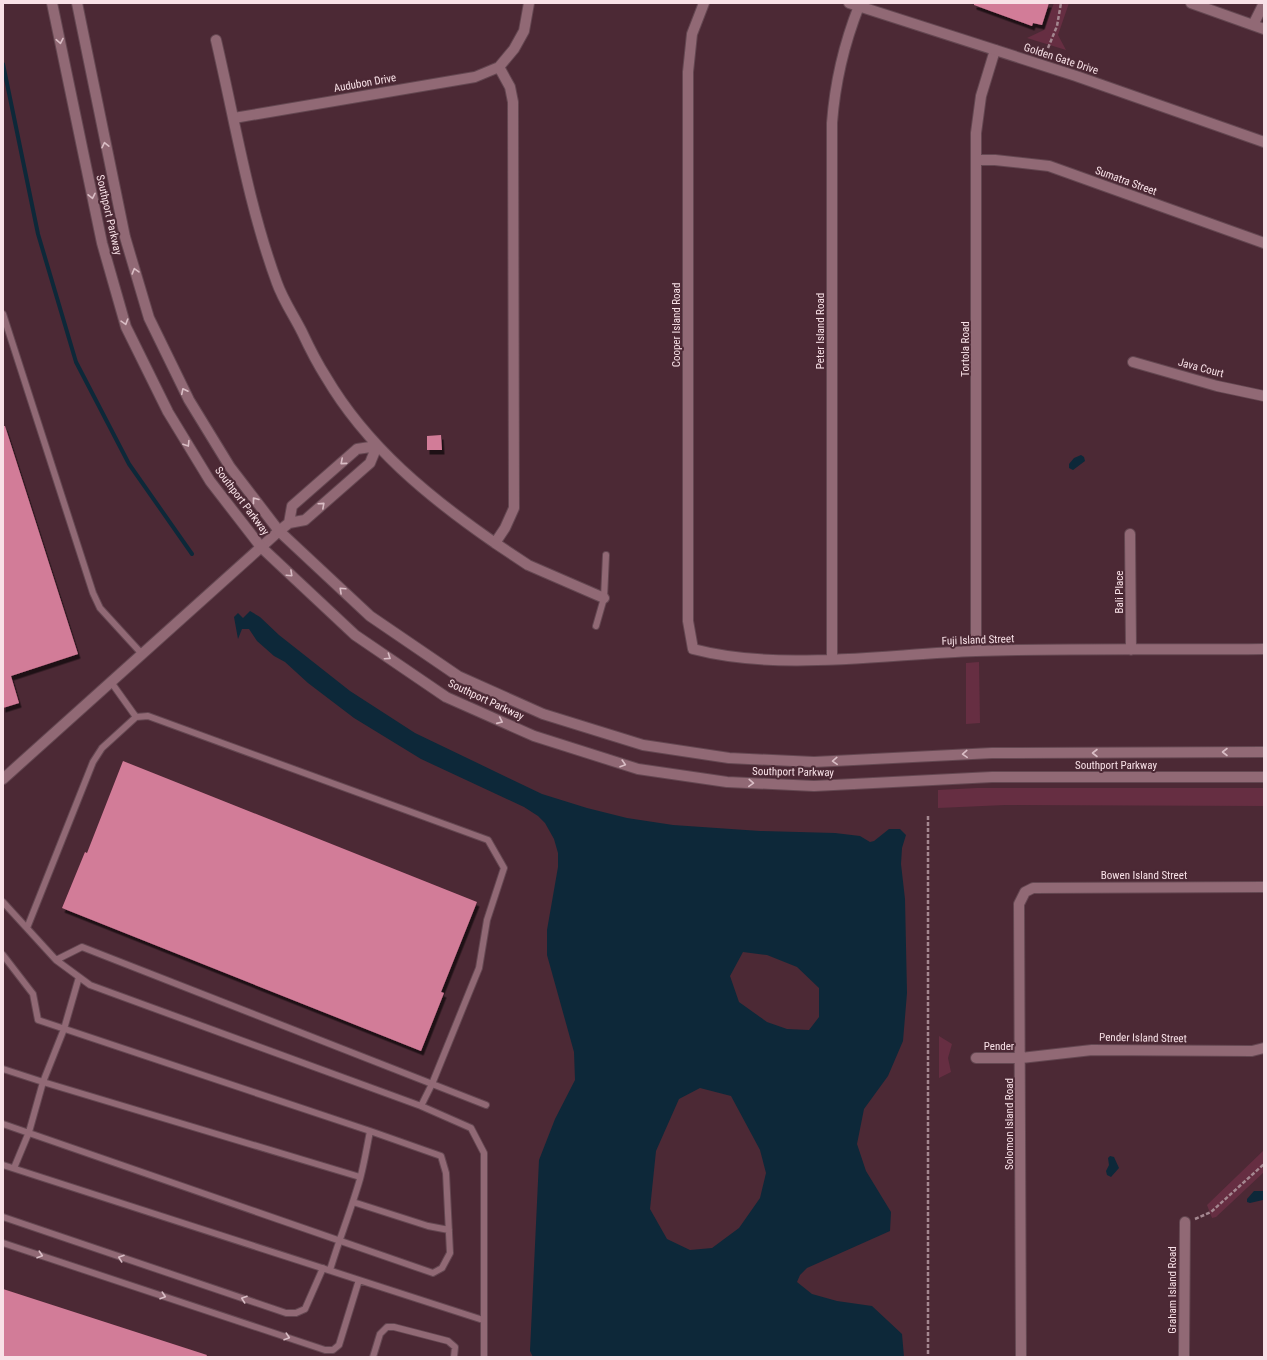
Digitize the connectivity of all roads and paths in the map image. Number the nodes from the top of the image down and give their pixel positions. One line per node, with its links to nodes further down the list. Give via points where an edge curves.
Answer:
1 (52, 3): 28 (street, Southport Parkway, one-way to 28, via 102,243 126,327 172,418 210,481)
2 (77, 3): 25 (street, Southport Parkway, one-way to 2, via 230,467 193,407 149,318 125,237)
3 (529, 3): 15 (street, via 524,31 514,49)
4 (704, 3): 32 (street, Cooper Island Road, via 692,34 688,72 688,621)
5 (849, 3): 9 (street, Golden Gate Drive)
6 (1062, 3): 13 (path, via 1057,26)
7 (1190, 3): 10 (street)
8 (1264, 3): 10 (street)
9 (859, 6): 14 (street, Golden Gate Drive); 37 (street, Peter Island Road, via 839,70 832,123)
10 (1253, 25): 11 (street)
11 (1264, 29)
12 (216, 40): 16 (street)
13 (1048, 48)
14 (995, 50): 17 (street, Golden Gate Drive); 18 (street, Tortola Road, via 977,115)
15 (499, 67): 16 (street, Audubon Drive, via 475,77); 27 (street, via 510,87 513,102 514,508)
16 (234, 118): 23 (street, via 246,184 277,285 326,378)
17 (1264, 142)
18 (976, 160): 19 (street, Sumatra Street, via 1049,166); 35 (street, Tortola Road)
19 (1264, 243)
20 (3, 314): 36 (lane, via 93,593 100,608)
21 (1133, 362): 22 (street, Java Court, via 1217,386)
22 (1264, 396)
23 (377, 446): 24 (street, one-way to 23, via 305,520 370,463); 24 (street, one-way to 24, via 357,449 298,500 292,506); 27 (street, via 445,508)
24 (289, 523): 25 (street)
25 (279, 531): 28 (street); 40 (street, Southport Parkway, one-way to 25, via 992,753 814,762 730,758 643,745 543,714 458,676 370,616)
26 (1130, 534): 34 (street, Bali Place)
27 (495, 544): 30 (street, via 528,565)
28 (261, 547): 36 (street); 41 (street, Southport Parkway, one-way to 41, via 355,636 446,697 534,736 638,769 727,782 814,786 992,777)
29 (606, 555): 30 (lane)
30 (604, 598): 31 (lane)
31 (596, 626)
32 (693, 649): 37 (street, Fuji Island Street, via 718,656 763,660)
33 (1264, 649): 34 (street, Fuji Island Street)
34 (1131, 650): 35 (street, Fuji Island Street)
35 (976, 651): 37 (street, Fuji Island Street)
36 (142, 654): 38 (street)
37 (832, 659)
38 (111, 682): 39 (lane); 42 (street)
39 (136, 717): 47 (lane, via 102,748 93,762); 57 (lane, via 148,716 488,840 504,868 487,920 479,968)
40 (1264, 752)
41 (1264, 776)
42 (3, 778)
43 (928, 816): 80 (path)
44 (1264, 886): 45 (street, Bowen Island Street, via 1033,888)
45 (1025, 892): 54 (street, Solomon Island Road, via 1019,904)
46 (3, 902): 47 (lane)
47 (27, 928): 49 (lane)
48 (3, 955): 51 (lane, via 33,994 38,1020)
49 (56, 960): 50 (lane); 57 (lane, via 82,947)
50 (79, 977): 51 (lane); 59 (lane, via 90,985)
51 (64, 1029): 56 (lane); 61 (lane)
52 (1264, 1048): 54 (street, Pender Island Street, via 1252,1051 1092,1050)
53 (976, 1058): 54 (street, Pender)
54 (1021, 1058): 81 (street, Solomon Island Road)
55 (3, 1069): 56 (lane)
56 (43, 1082): 62 (lane); 66 (lane)
57 (432, 1084): 58 (lane); 59 (lane)
58 (486, 1105)
59 (421, 1106): 76 (lane, via 470,1128 484,1153)
60 (3, 1124): 62 (lane)
61 (370, 1131): 66 (lane); 70 (lane, via 441,1156 446,1173)
62 (29, 1132): 65 (lane); 71 (lane)
63 (1264, 1164): 69 (path, via 1211,1212)
64 (3, 1165): 65 (lane)
65 (14, 1168): 73 (lane)
66 (360, 1178): 67 (lane)
67 (353, 1202): 70 (lane); 71 (lane)
68 (3, 1217): 73 (lane, one-way to 68, via 305,1309 296,1313 286,1313)
69 (1185, 1222): 82 (street, Graham Island Road)
70 (448, 1230): 71 (lane, via 450,1253 442,1268 433,1273)
71 (339, 1240): 74 (lane)
72 (3, 1243): 75 (lane, one-way to 75, via 324,1350 333,1350 338,1345)
73 (322, 1268): 74 (lane)
74 (330, 1270): 75 (lane)
75 (359, 1280): 76 (lane)
76 (483, 1320): 79 (lane)
77 (373, 1357): 78 (lane, via 380,1334 386,1327 448,1341 455,1347)
78 (454, 1357)
79 (484, 1357)
80 (928, 1357)
81 (1022, 1357)
82 (1184, 1357)

